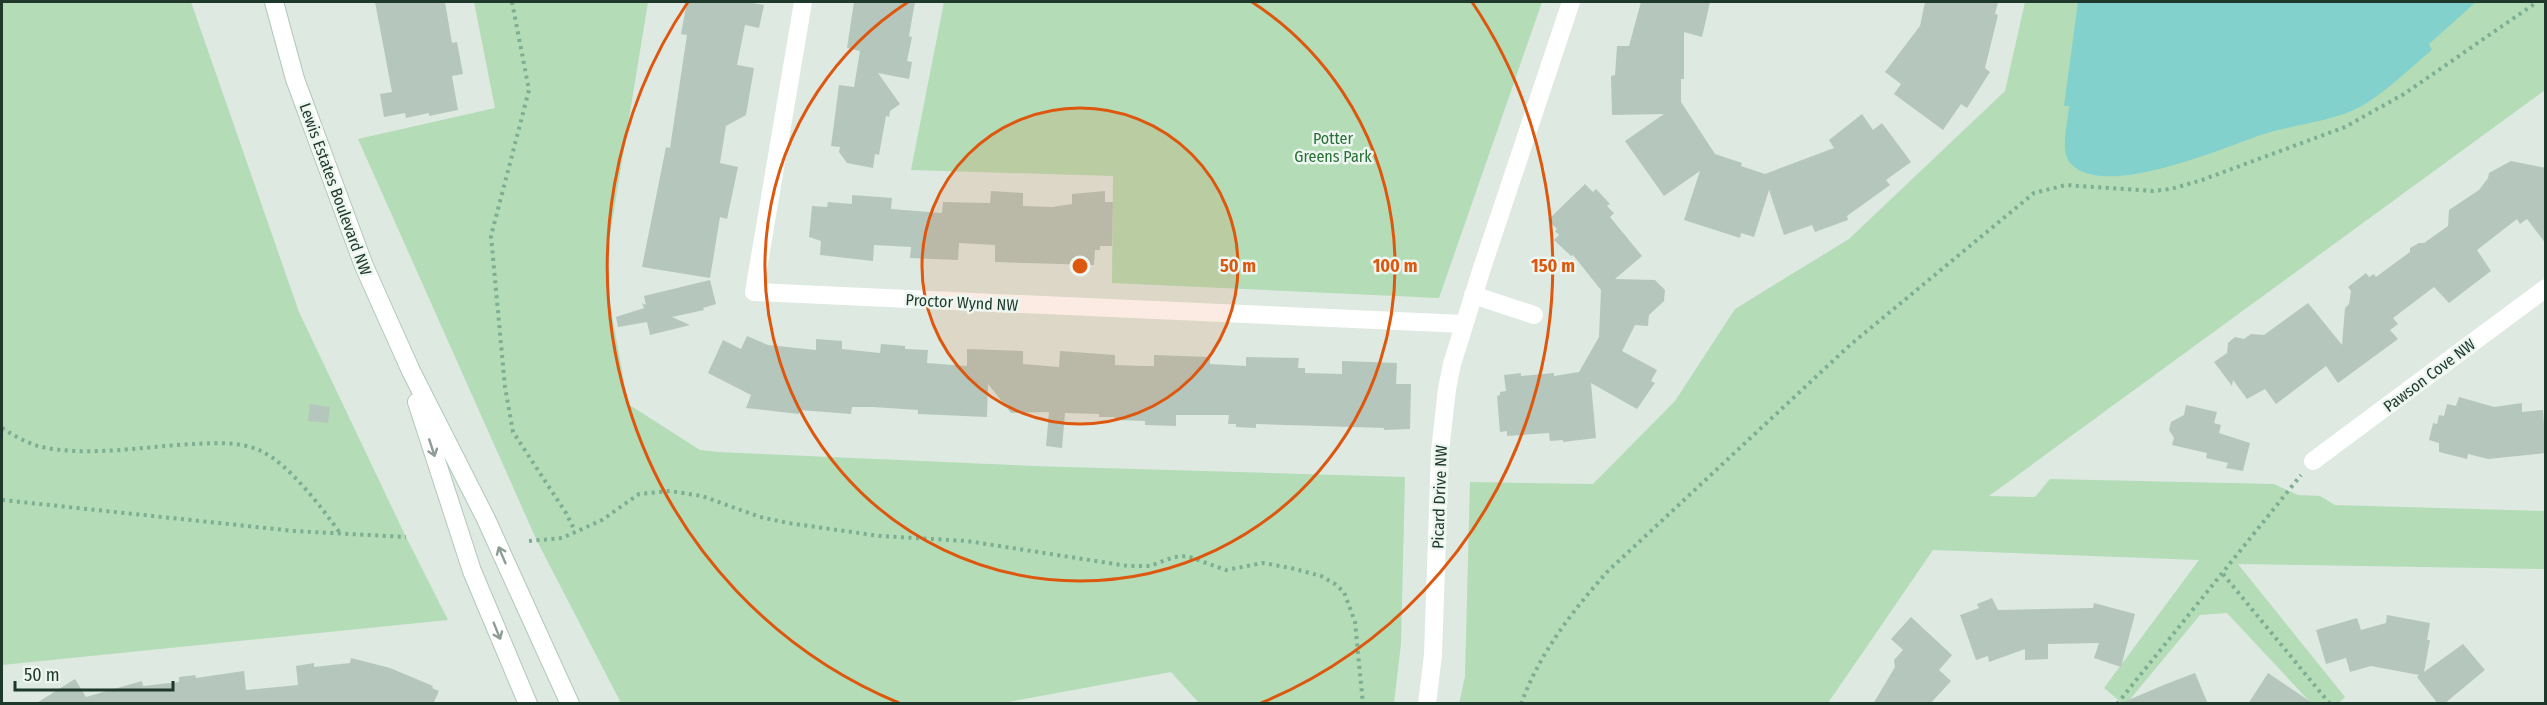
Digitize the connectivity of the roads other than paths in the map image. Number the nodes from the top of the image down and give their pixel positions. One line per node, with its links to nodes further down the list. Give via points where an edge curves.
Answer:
1 (274, 2): 8 (street, Lewis Estates Boulevard NW, via 295,79 364,266)
2 (803, 2): 7 (street, Proctor Wynd NW, via 754,292)
3 (1571, 2): 5 (street, Picard Drive NW)
4 (2546, 288): 9 (street, Pawson Cove NW)
5 (1473, 294): 6 (street); 7 (street, Picard Drive NW)
6 (1534, 315)
7 (1464, 324): 12 (street, Picard Drive NW, via 1443,416 1433,655)
8 (411, 371): 10 (street, Lewis Estates Boulevard NW, one-way to 10, via 472,571); 11 (street, Lewis Estates Boulevard NW, one-way to 8, via 486,519)
9 (2313, 461)
10 (528, 704)
11 (570, 704)
12 (1427, 704)

